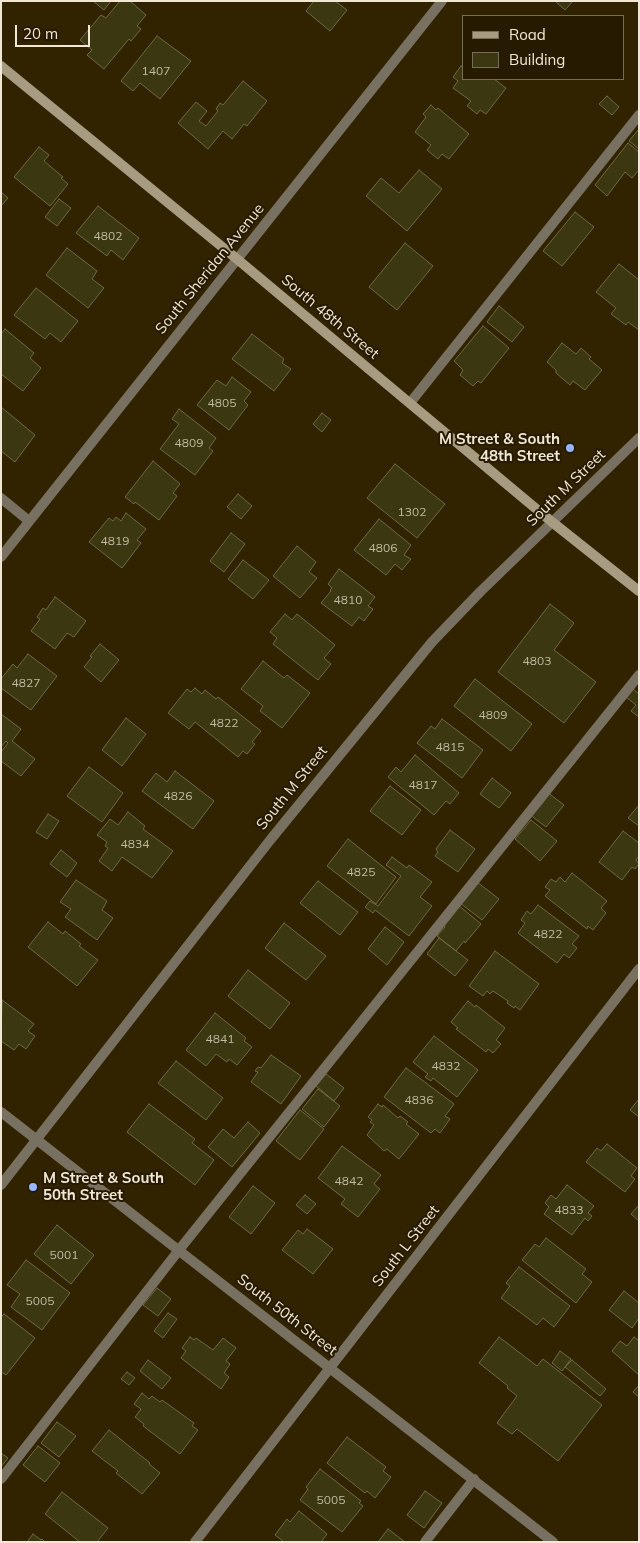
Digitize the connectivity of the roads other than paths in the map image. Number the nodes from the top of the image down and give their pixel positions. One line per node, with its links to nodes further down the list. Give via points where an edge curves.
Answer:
1 (442, 1): 4 (street, South Sheridan Avenue)
2 (1, 66): 4 (main road, South 48th Street)
3 (639, 115): 5 (street)
4 (237, 259): 5 (main road, South 48th Street); 8 (street, South Sheridan Avenue)
5 (410, 403): 9 (main road, South 48th Street)
6 (639, 438): 9 (street, South M Street)
7 (1, 498): 8 (street)
8 (29, 521): 10 (street, South Sheridan Avenue)
9 (552, 522): 11 (main road, South 48th Street); 15 (street, South M Street, via 453,619 409,668)
10 (1, 557)
11 (639, 591)
12 (639, 675): 17 (street)
13 (639, 969): 18 (street, South L Street)
14 (1, 1112): 15 (street, South 50th Street)
15 (36, 1140): 16 (street, South M Street); 17 (street, South 50th Street)
16 (1, 1184)
17 (179, 1250): 18 (street, South 50th Street); 19 (street)
18 (331, 1368): 20 (street, South 50th Street); 21 (street, South L Street)
19 (1, 1479)
20 (474, 1479): 22 (street); 23 (street, South 50th Street)
21 (195, 1542)
22 (425, 1542)
23 (553, 1542)

